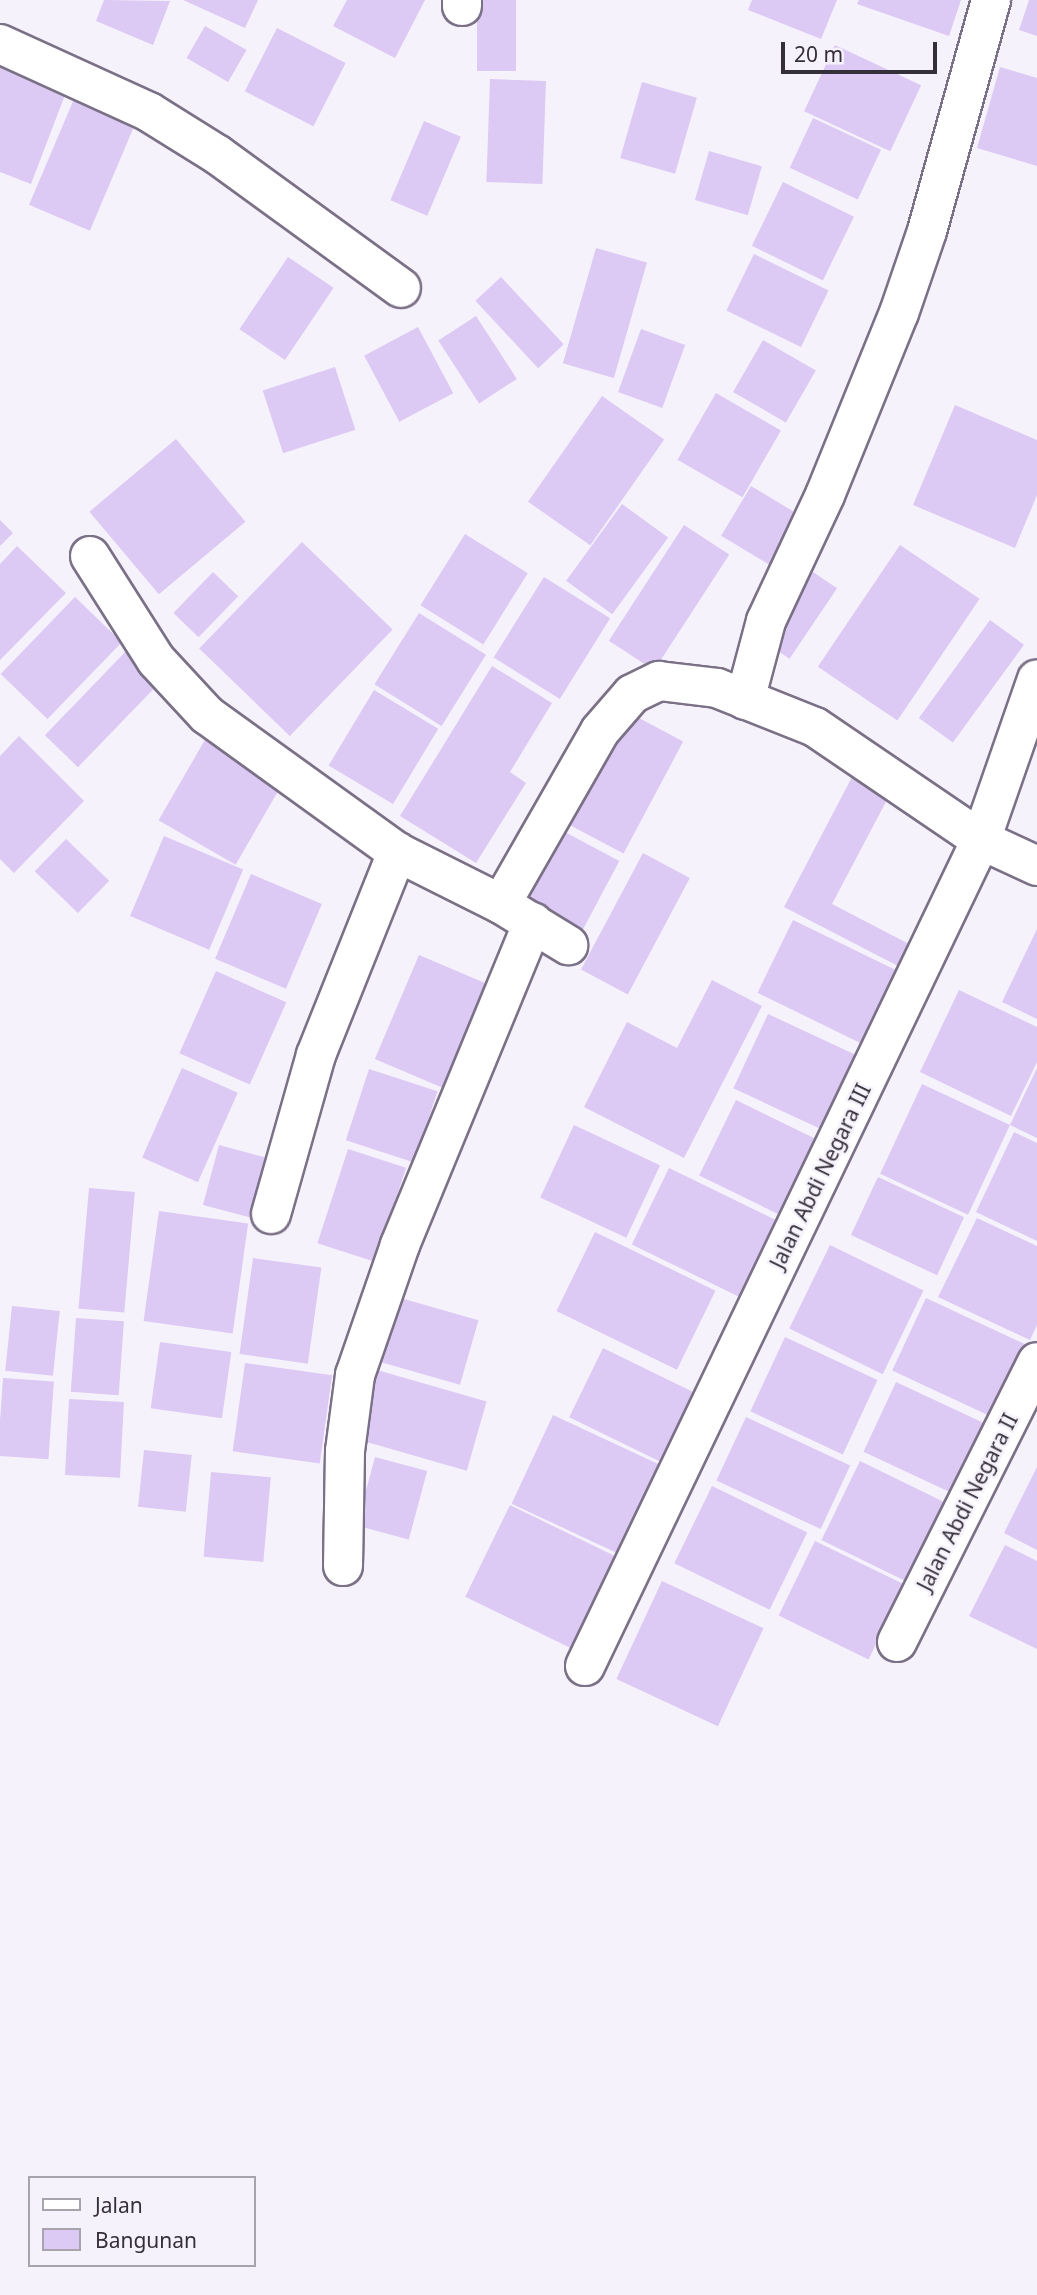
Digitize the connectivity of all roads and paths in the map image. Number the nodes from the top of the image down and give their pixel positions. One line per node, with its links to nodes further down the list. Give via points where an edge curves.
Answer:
1 (991, 0): 6 (street, via 927,231 899,313 825,495 766,621)
2 (0, 44): 3 (street, via 149,112 218,155)
3 (401, 288)
4 (90, 556): 8 (street, via 156,660 207,715)
5 (1037, 679): 7 (street, Jalan Abdi Negara III)
6 (745, 700): 7 (street, via 815,727); 10 (street, via 717,688 659,681 632,694 600,731)
7 (981, 840): 9 (street); 16 (street, Jalan Abdi Negara III)
8 (397, 852): 10 (street); 12 (street, via 316,1055)
9 (1037, 866)
10 (517, 913): 11 (street); 14 (street, via 355,1375 345,1451)
11 (568, 945)
12 (271, 1214)
13 (1037, 1362): 15 (street, Jalan Abdi Negara II)
14 (343, 1566)
15 (897, 1642)
16 (585, 1666)

